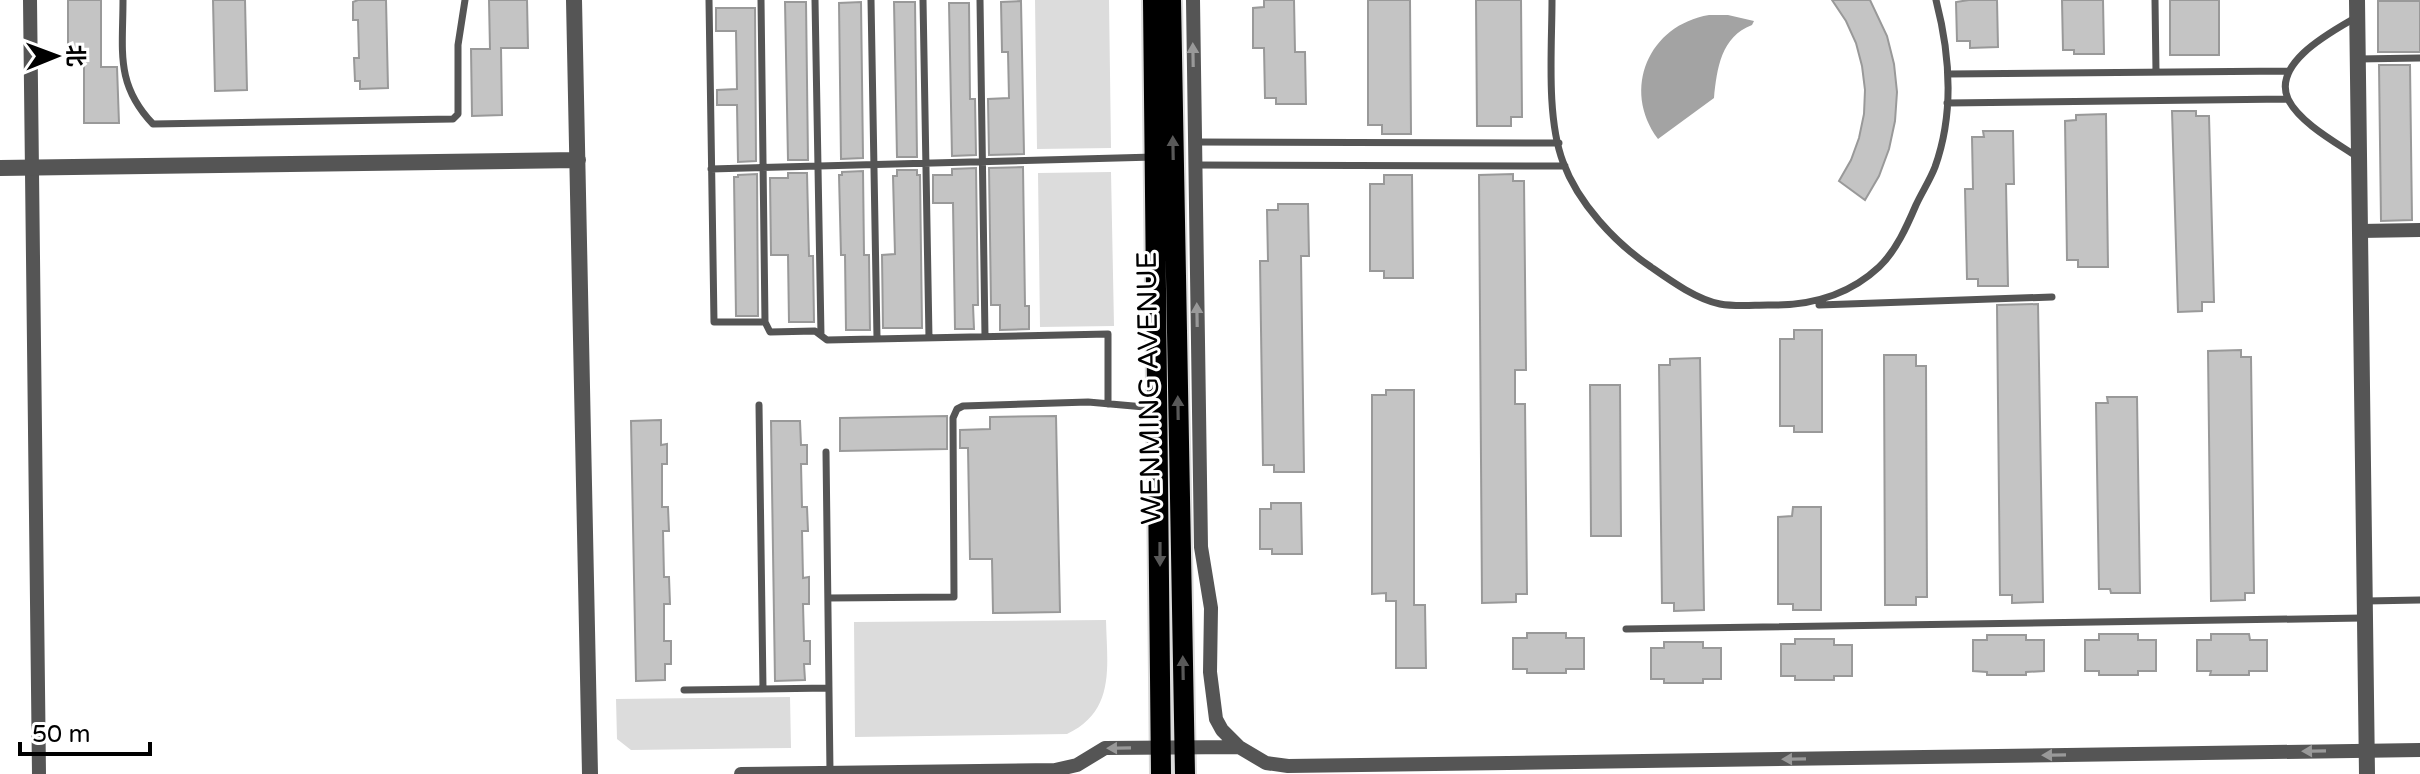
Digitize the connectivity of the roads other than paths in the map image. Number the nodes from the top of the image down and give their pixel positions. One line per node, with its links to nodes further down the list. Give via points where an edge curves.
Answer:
1 (30, 0): 36 (street)
2 (123, 0): 3 (lane, via 124,72 137,108 153,124 453,119 458,114 458,45)
3 (465, 0)
4 (574, 0): 29 (street)
5 (709, 0): 39 (lane)
6 (761, 0): 38 (lane)
7 (815, 0): 34 (lane)
8 (871, 0): 32 (lane)
9 (923, 0): 31 (lane)
10 (980, 0): 30 (lane)
11 (1153, 0): 27 (main road, WENMING AVENUE)
12 (1171, 0): 60 (main road, WENMING AVENUE, one-way to 12)
13 (1193, 0): 25 (street, one-way to 13)
14 (1552, 0): 26 (lane)
15 (1936, 0): 22 (lane)
16 (2155, 0): 21 (lane)
17 (2357, 8): 19 (street); 20 (lane, via 2310,46)
18 (2420, 58): 19 (lane)
19 (2358, 59): 28 (street)
20 (2289, 71): 21 (lane); 23 (lane)
21 (2156, 72): 22 (lane)
22 (1948, 74): 24 (lane)
23 (2288, 99): 24 (lane); 28 (lane, via 2305,119)
24 (1947, 103): 43 (lane, via 1935,167 1881,266 1823,300)
25 (1195, 142): 26 (lane); 33 (street)
26 (1559, 143): 35 (lane)
27 (1156, 157): 30 (lane); 51 (main road, WENMING AVENUE)
28 (2359, 158): 41 (street)
29 (578, 160): 36 (street); 66 (street)
30 (982, 161): 31 (lane); 46 (lane)
31 (925, 163): 32 (lane); 48 (lane)
32 (874, 165): 34 (lane); 47 (lane)
33 (1195, 165): 35 (lane); 61 (street, one-way to 33, via 1216,719 1210,672 1211,608 1201,547)
34 (818, 166): 38 (lane); 45 (lane)
35 (1565, 166): 43 (lane, via 1606,229 1665,277 1719,304)
36 (32, 167): 37 (street); 65 (street)
37 (0, 168)
38 (763, 168): 39 (lane); 44 (lane)
39 (711, 169): 44 (lane, via 714,322)
40 (2420, 230): 41 (street)
41 (2360, 231): 55 (street)
42 (2052, 297): 43 (lane)
43 (1793, 306)
44 (765, 322): 45 (lane, via 770,332)
45 (821, 335): 47 (lane, via 827,340)
46 (985, 336): 48 (lane); 49 (lane, via 1108,334)
47 (877, 338): 48 (lane)
48 (929, 338)
49 (1108, 404): 51 (lane); 53 (lane, via 957,409 954,597)
50 (759, 405): 58 (lane)
51 (1158, 408): 62 (main road, WENMING AVENUE, one-way to 62)
52 (826, 452): 53 (lane)
53 (828, 598): 57 (lane)
54 (2420, 600): 55 (lane)
55 (2365, 609): 56 (lane); 64 (street)
56 (1626, 629)
57 (829, 688): 58 (lane); 68 (lane)
58 (763, 689): 59 (lane)
59 (684, 690)
60 (1184, 747): 61 (street); 62 (street); 70 (main road, WENMING AVENUE)
61 (1239, 747): 64 (street, one-way to 61, via 1288,766 1266,763)
62 (1161, 748): 68 (street, one-way to 68, via 1105,748 1077,765 1055,770); 69 (main road, WENMING AVENUE)
63 (2420, 750): 64 (street)
64 (2367, 751): 71 (street)
65 (39, 774)
66 (590, 774)
67 (741, 774): 68 (street)
68 (830, 774)
69 (1161, 774)
70 (1185, 774)
71 (2367, 774)

